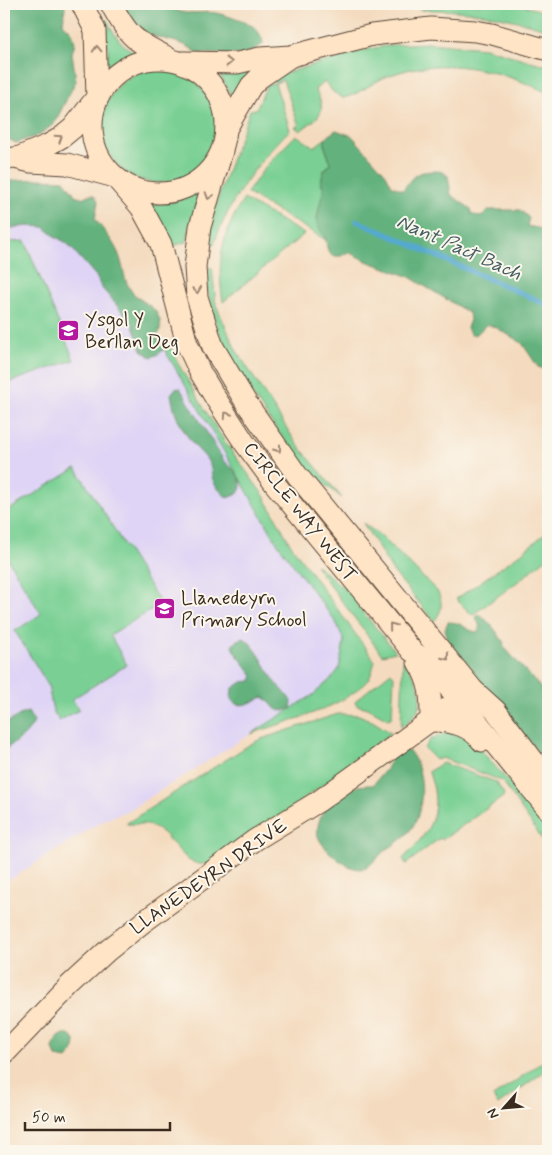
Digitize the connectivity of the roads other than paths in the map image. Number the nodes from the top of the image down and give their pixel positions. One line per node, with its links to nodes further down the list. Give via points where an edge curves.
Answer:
1 (82, 4): 6 (street, one-way to 1, via 95,30)
2 (111, 4): 5 (street, via 134,38)
3 (548, 50): 4 (street, via 492,34 431,28 372,35)
4 (291, 56): 5 (street, one-way to 4, via 237,63); 7 (street, via 251,86)
5 (175, 61): 6 (street, via 148,58 127,65 109,79); 7 (street, via 192,66 209,81 221,100)
6 (97, 97): 9 (street, one-way to 6, via 48,146 62,137 74,128); 10 (street, via 91,118 92,140 100,161)
7 (226, 129): 8 (street)
8 (222, 152): 10 (street, via 198,181 178,191 155,194 134,189); 12 (street, CIRCLE WAY WEST, one-way to 12, via 200,227 195,260 197,296 213,347 247,404 297,475)
9 (9, 159): 10 (street, via 66,164)
10 (115, 178): 11 (street, CIRCLE WAY WEST, one-way to 10, via 275,484 216,399 187,344 155,230 141,207)
11 (412, 651): 12 (street, CIRCLE WAY WEST); 13 (street, via 427,678)
12 (466, 695): 13 (street, LLANEDEYRN DRIVE); 14 (street, CIRCLE WAY WEST, via 496,711)
13 (431, 721): 14 (street, via 453,722 465,727 477,735 504,767); 16 (street, LLANEDEYRN DRIVE, via 319,801 256,840 142,923 70,985)
14 (540, 784): 15 (street, CIRCLE WAY WEST)
15 (548, 808)
16 (4, 1054)

